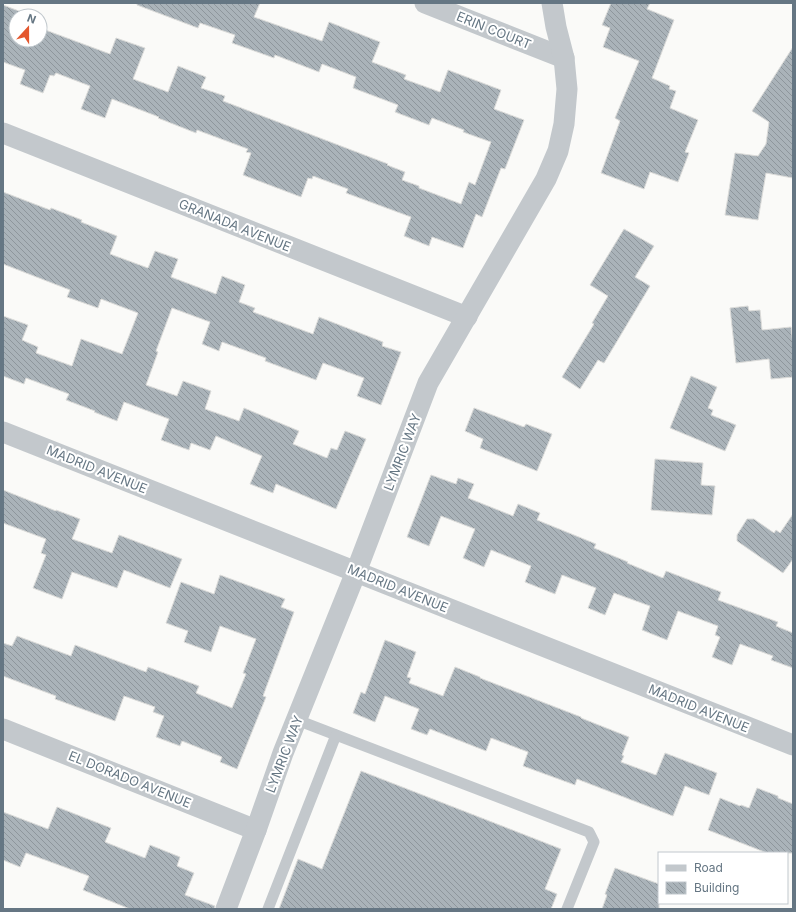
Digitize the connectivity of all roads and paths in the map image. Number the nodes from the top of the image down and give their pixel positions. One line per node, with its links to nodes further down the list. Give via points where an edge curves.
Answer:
1 (425, 3): 3 (street, ERIN COURT)
2 (552, 3): 3 (street, LYMRIC WAY)
3 (564, 58): 5 (street, LYMRIC WAY, via 567,90 558,151 546,179)
4 (3, 133): 5 (street, GRANADA AVENUE)
5 (467, 317): 7 (street, LYMRIC WAY, via 428,383)
6 (3, 432): 7 (street, MADRID AVENUE)
7 (356, 572): 8 (street, LYMRIC WAY); 11 (street, MADRID AVENUE)
8 (297, 720): 10 (lane); 12 (street, LYMRIC WAY)
9 (3, 729): 12 (street, EL DORADO AVENUE)
10 (336, 735): 14 (lane); 15 (lane, via 589,832 594,842)
11 (793, 745)
12 (256, 830): 13 (street, LYMRIC WAY)
13 (226, 909)
14 (268, 909)
15 (567, 909)

